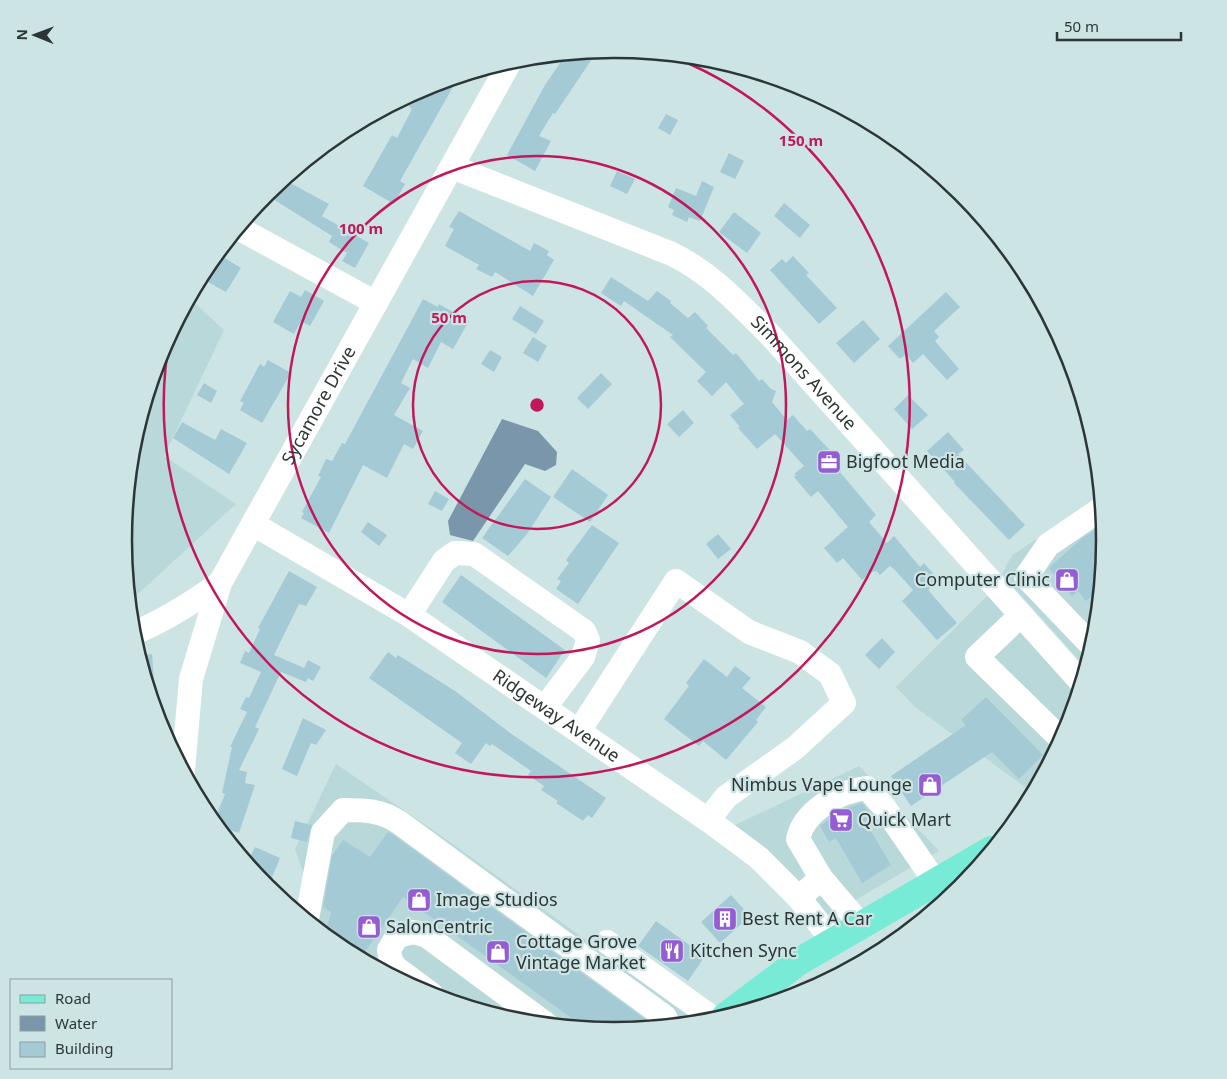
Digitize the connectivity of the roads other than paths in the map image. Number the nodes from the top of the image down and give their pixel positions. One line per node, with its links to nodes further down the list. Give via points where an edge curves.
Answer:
1 (505, 70): 2 (street, Sycamore Drive)
2 (452, 167): 4 (street, Sycamore Drive); 9 (street, Simmons Avenue, via 672,254 706,273 773,338)
3 (244, 231): 4 (street)
4 (376, 303): 6 (street, Sycamore Drive)
5 (1094, 514): 8 (street, via 1048,545 1026,577)
6 (253, 524): 7 (street, Sycamore Drive); 10 (street, Ridgeway Avenue)
7 (220, 584): 11 (street, via 183,609); 17 (street, Sycamore Drive, via 191,678)
8 (1037, 589): 9 (street); 12 (street)
9 (1018, 612): 13 (street, Simmons Avenue); 16 (street, via 977,657)
10 (409, 615): 14 (street, Ridgeway Avenue); 14 (street, via 444,561 455,553 474,554 584,631 588,640 584,657)
11 (140, 631)
12 (1085, 639)
13 (1075, 676)
14 (544, 707): 15 (street, Ridgeway Avenue)
15 (579, 731): 18 (street, Ridgeway Avenue); 18 (street, via 676,581 749,632 800,652 830,674 844,703 795,748 726,797)
16 (1055, 733)
17 (184, 758)
18 (708, 820): 22 (street, Ridgeway Avenue, via 759,858)
19 (963, 871): 21 (main road)
20 (821, 878): 21 (street, via 798,839 800,828 812,813 854,789 866,788 884,807); 22 (street); 24 (street)
21 (936, 883): 24 (main road)
22 (799, 898): 25 (street, Ridgeway Avenue)
23 (308, 912): 31 (street, via 324,832 343,810 375,810 400,823)
24 (861, 925): 25 (main road)
25 (833, 941): 28 (main road)
26 (607, 942): 29 (street)
27 (386, 965): 30 (street, via 397,936 407,932 422,934)
28 (739, 1005)
29 (715, 1010)
30 (532, 1014)
31 (665, 1018)

